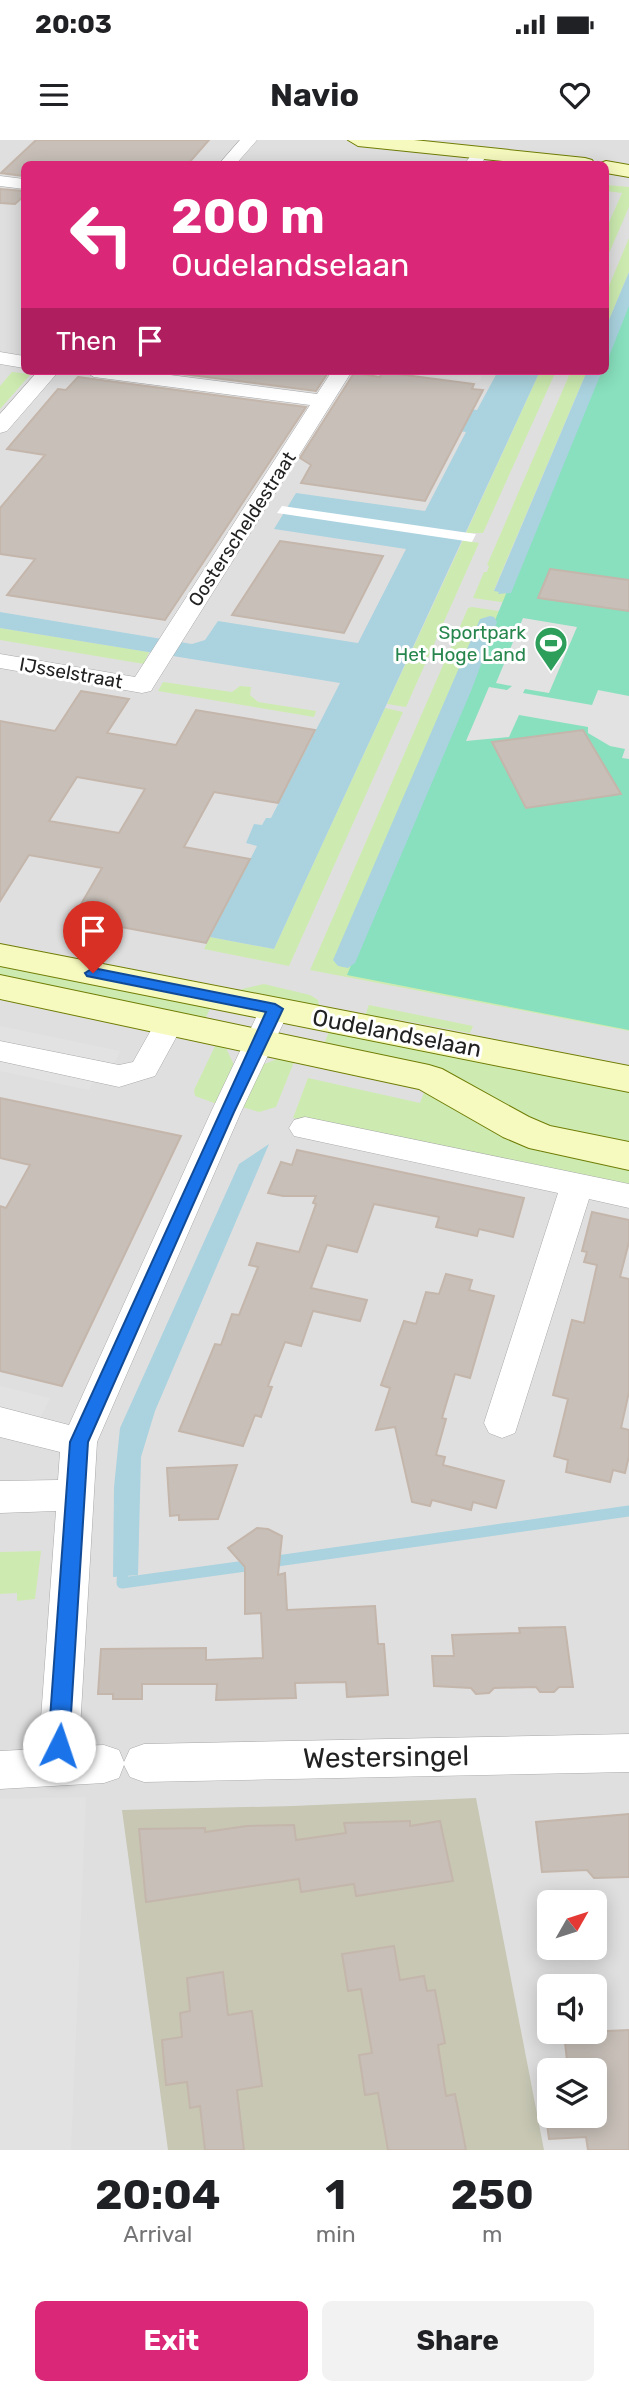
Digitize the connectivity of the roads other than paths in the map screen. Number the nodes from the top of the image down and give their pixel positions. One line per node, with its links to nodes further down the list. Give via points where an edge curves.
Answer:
1 (249, 140): 4 (street)
2 (358, 140): 3 (street)
3 (477, 159): 5 (street)
4 (230, 161)
5 (520, 161)
6 (0, 181): 7 (street)
7 (21, 184)
8 (0, 358): 9 (street)
9 (21, 362)
10 (46, 375): 14 (street)
11 (125, 375): 13 (street)
12 (340, 375): 13 (street, Oosterscheldestraat)
13 (324, 401): 16 (street, Oosterscheldestraat)
14 (0, 427)
15 (0, 660): 16 (street, IJsselstraat)
16 (142, 686)
17 (0, 955): 20 (street, Oudelandselaan)
18 (0, 987): 19 (street, Oudelandselaan)
19 (169, 1023): 20 (street, Oudelandselaan); 21 (street, via 144,1069 119,1076)
20 (267, 1025): 22 (street, Oudelandselaan); 24 (street, Oudelandselaan, via 429,1078 543,1138); 29 (street)
21 (0, 1051)
22 (629, 1080)
23 (305, 1128): 25 (street)
24 (629, 1156)
25 (577, 1185): 26 (street); 28 (street)
26 (629, 1196)
27 (0, 1422): 29 (street)
28 (502, 1423)
29 (79, 1442): 30 (street)
30 (75, 1495): 31 (street); 33 (street, via 59,1746)
31 (0, 1497)
32 (629, 1753): 33 (street, Westersingel)
33 (53, 1767): 34 (street, Westersingel)
34 (0, 1770)

